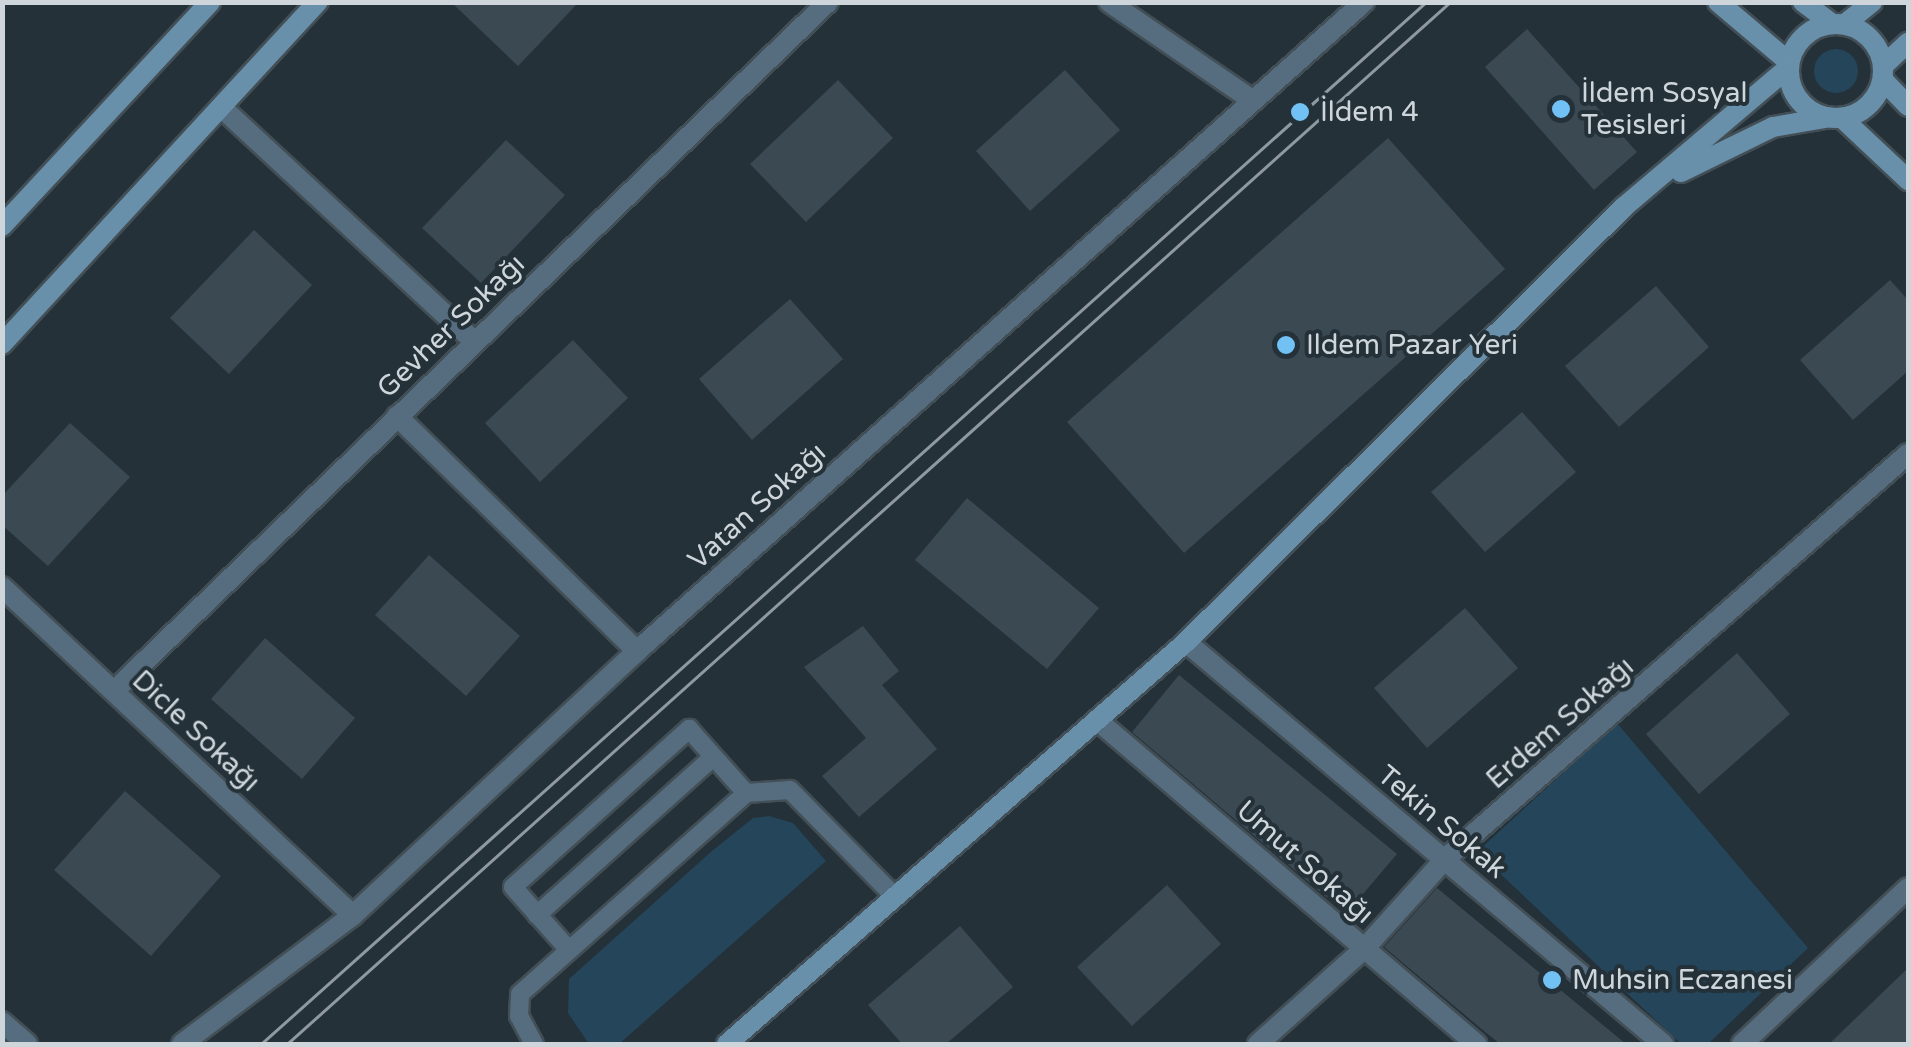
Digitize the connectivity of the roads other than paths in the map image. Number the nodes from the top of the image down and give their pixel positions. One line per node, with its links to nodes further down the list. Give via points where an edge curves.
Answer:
1 (210, 2): 19 (street)
2 (318, 2): 15 (street)
3 (828, 2): 20 (street, Gevher Sokağı)
4 (1109, 2): 13 (street)
5 (1364, 2): 13 (street, Vatan Sokağı)
6 (1718, 2): 11 (street)
7 (1802, 2): 9 (street)
8 (1872, 2): 9 (street)
9 (1838, 24): 11 (street, via 1804,36); 12 (street, via 1872,38)
10 (1908, 42): 12 (street)
11 (1789, 64): 16 (street, via 1802,104); 18 (street)
12 (1884, 72): 14 (street); 16 (street, via 1869,106)
13 (1252, 100): 26 (street, Vatan Sokağı)
14 (1908, 106)
15 (221, 108): 20 (street); 21 (street)
16 (1835, 118): 17 (street); 18 (street, via 1773,127 1725,144)
17 (1908, 180)
18 (1624, 207): 25 (street)
19 (2, 226)
20 (475, 342): 22 (street, Gevher Sokağı)
21 (2, 344)
22 (398, 416): 26 (street); 27 (street, Gevher Sokağı)
23 (1908, 454): 31 (street, Erdem Sokağı)
24 (2, 587): 27 (street, Dicle Sokağı)
25 (1186, 642): 28 (street); 31 (street, Tekin Sokak)
26 (636, 652): 35 (street, Vatan Sokağı)
27 (114, 692): 35 (street, Dicle Sokağı)
28 (1096, 720): 33 (street); 36 (street, Umut Sokağı)
29 (713, 756): 30 (lane); 34 (lane); 34 (lane, via 689,730 513,887)
30 (746, 793): 33 (lane, via 790,790); 37 (lane)
31 (1444, 860): 36 (street, Erdem Sokağı); 45 (street, Tekin Sokak)
32 (1908, 888): 46 (street)
33 (896, 897): 42 (street)
34 (538, 914): 37 (lane)
35 (353, 915): 40 (street, Vatan Sokağı)
36 (1364, 948): 43 (street, Erdem Sokağı); 44 (street, Umut Sokağı)
37 (569, 950): 41 (lane, via 520,994 519,1016)
38 (2, 1022): 39 (street)
39 (26, 1044)
40 (182, 1044)
41 (534, 1044)
42 (728, 1044)
43 (1258, 1044)
44 (1478, 1044)
45 (1664, 1044)
46 (1742, 1044)

